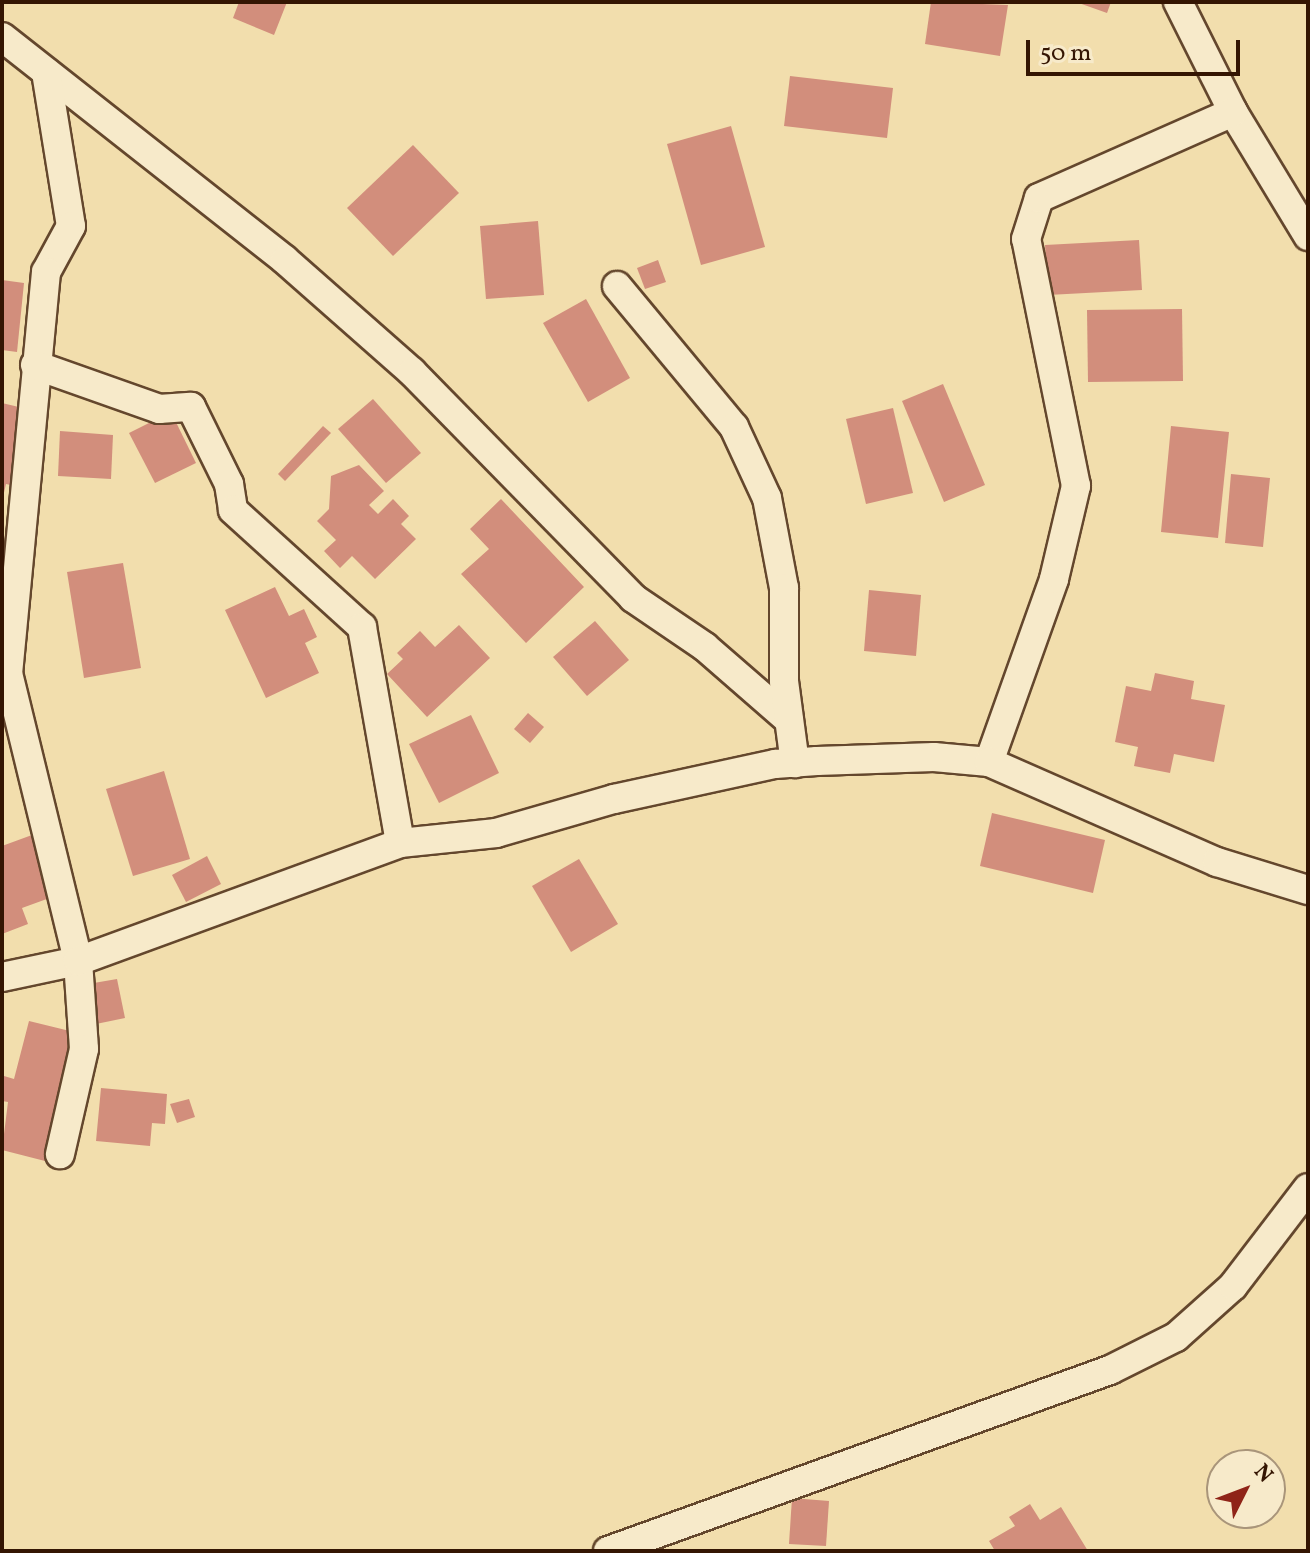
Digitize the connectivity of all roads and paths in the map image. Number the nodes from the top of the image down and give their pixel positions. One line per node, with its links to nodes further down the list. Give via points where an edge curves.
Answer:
1 (1178, 2): 4 (street)
2 (2, 37): 3 (street)
3 (46, 72): 7 (street, via 71,226 46,272); 9 (street, via 285,260 412,372 633,598 705,647)
4 (1233, 112): 5 (street); 10 (street, via 1039,198 1026,239 1076,486 1054,579)
5 (1308, 236)
6 (617, 286): 9 (street, via 734,427 767,498 784,588)
7 (35, 365): 8 (street); 12 (street, via 159,409 191,407 229,484 233,510 362,627)
8 (5, 672): 14 (street)
9 (789, 720): 11 (street)
10 (989, 762): 11 (street, via 934,757); 13 (street, via 1217,862)
11 (795, 763): 12 (street, via 614,799 496,833)
12 (400, 843): 14 (street)
13 (1308, 890)
14 (78, 961): 15 (street); 16 (street, via 84,1049)
15 (2, 977)
16 (60, 1154)
17 (1308, 1188): 18 (street, via 1233,1286 1176,1337 1110,1370)
18 (608, 1551)

